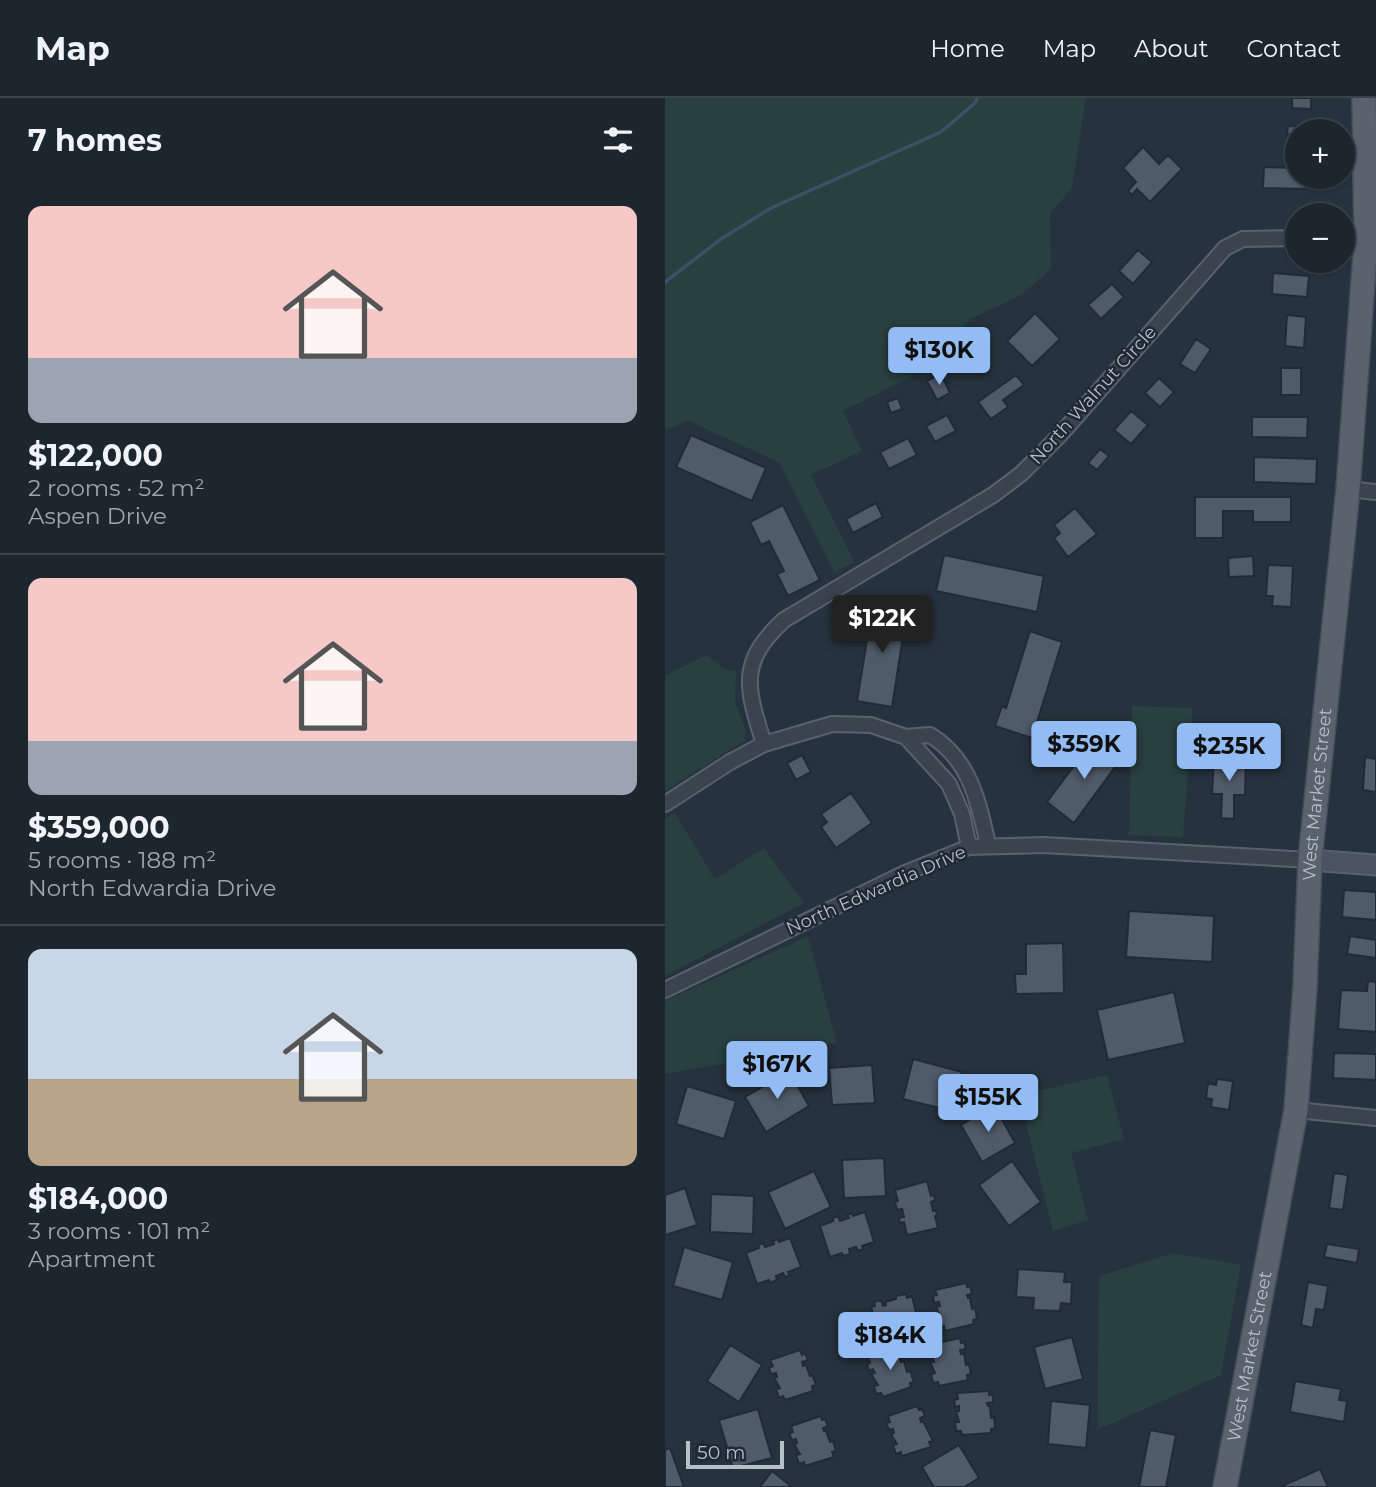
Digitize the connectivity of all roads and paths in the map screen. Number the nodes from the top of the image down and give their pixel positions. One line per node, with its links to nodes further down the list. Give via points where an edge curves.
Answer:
1 (1364, 98): 3 (main road, West Market Street)
2 (1285, 239): 7 (street, North Walnut Circle, via 1243,239 1225,248 1021,474 774,629 751,663 750,700)
3 (1371, 241): 4 (main road, West Market Street)
4 (1348, 489): 5 (street); 11 (main road, West Market Street)
5 (1376, 492)
6 (906, 737): 7 (street, via 849,723); 9 (street, via 930,735 951,752 976,794); 10 (street, via 949,784)
7 (764, 744): 8 (street)
8 (665, 804)
9 (988, 845): 10 (street, North Edwardia Drive); 11 (street, North Edwardia Drive)
10 (969, 847): 13 (street, North Edwardia Drive, via 905,873)
11 (1310, 860): 12 (main road); 14 (main road, West Market Street)
12 (1376, 865)
13 (665, 990)
14 (1296, 1110): 15 (street); 16 (main road, West Market Street)
15 (1376, 1118)
16 (1225, 1487)

